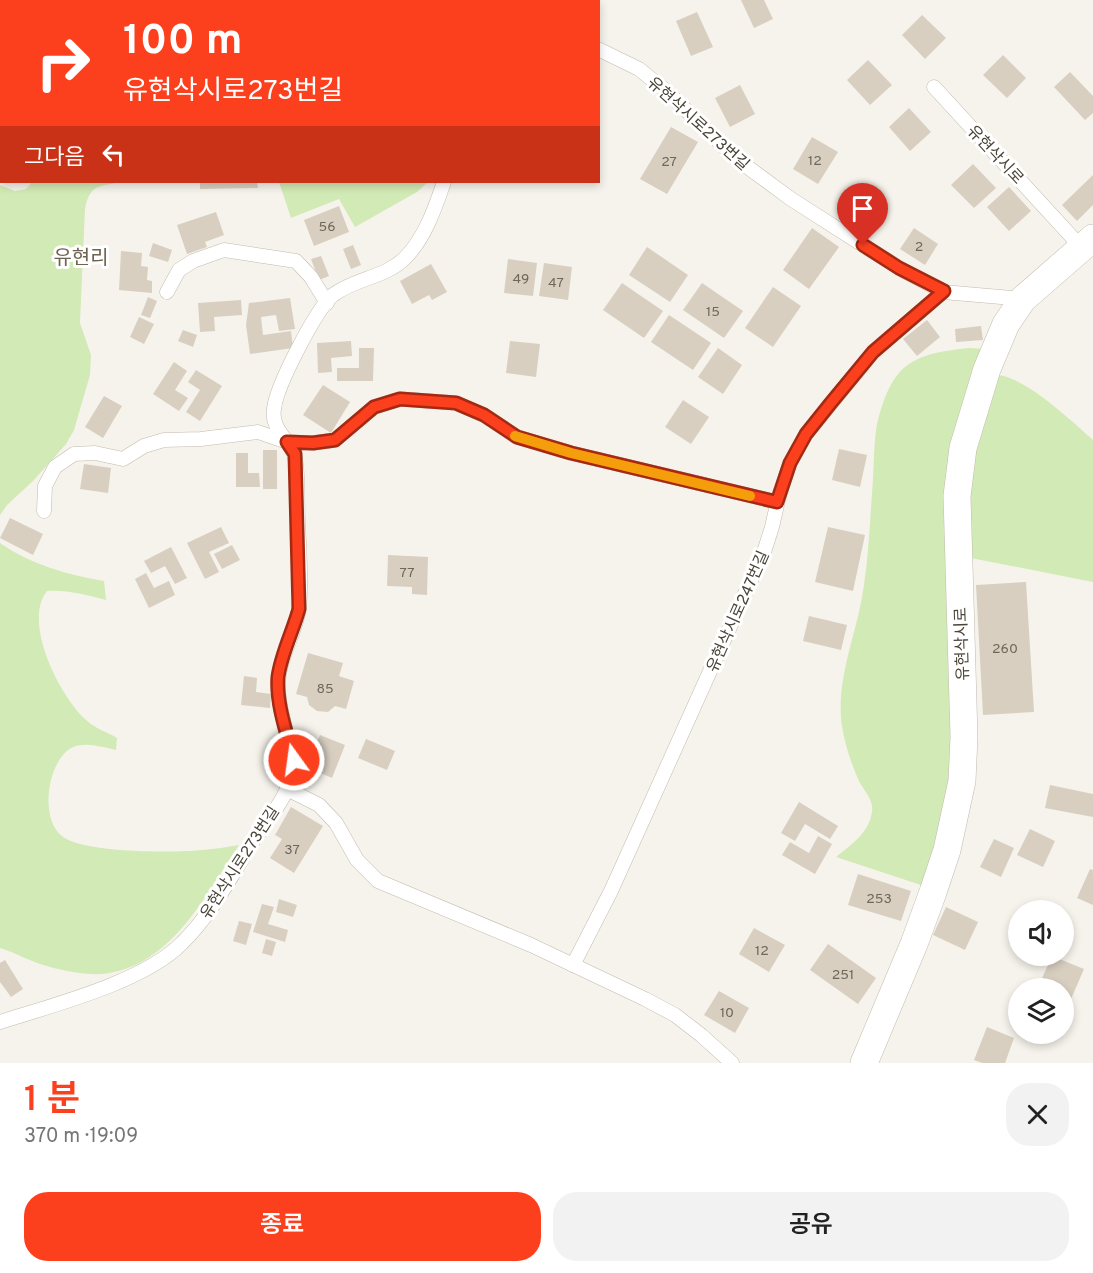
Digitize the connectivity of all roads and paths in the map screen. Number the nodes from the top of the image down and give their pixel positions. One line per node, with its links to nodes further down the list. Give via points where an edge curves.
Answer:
1 (600, 50): 5 (lane, 유현삭시로273번길, via 639,69 738,160 791,199 899,268)
2 (934, 87): 4 (lane, 유현삭시로)
3 (444, 183): 8 (lane, 유현삭시로273번길, via 427,226 405,258 384,273 354,283)
4 (1088, 243): 7 (street, 유현삭시로)
5 (944, 291): 7 (lane, 유현삭시로273번길); 10 (lane, 유현삭시로247번길, via 873,352 806,434 790,463)
6 (167, 292): 8 (lane, via 179,270 224,250 296,261)
7 (1023, 299): 16 (street, 유현삭시로, via 1006,324 987,369 963,448 957,496 964,737 960,793 933,892)
8 (327, 303): 9 (lane, 유현삭시로273번길, via 297,353 273,410 276,429)
9 (287, 442): 10 (lane, via 335,440 374,407 400,399 456,403 484,415 517,437); 11 (lane, via 258,432 164,440 123,459 94,453 74,454 55,467 45,486); 12 (lane, 유현삭시로273번길, via 295,454 299,567 299,609 278,678 294,760)
10 (777, 502): 13 (lane, 유현삭시로247번길, via 760,560 611,891)
11 (44, 511)
12 (287, 789): 13 (lane, via 325,811 357,860 378,880); 14 (lane, 유현삭시로273번길, via 200,922 163,960 68,1001)
13 (573, 965): 15 (lane, via 675,1015)
14 (0, 1022)
15 (732, 1063)
16 (864, 1063)

